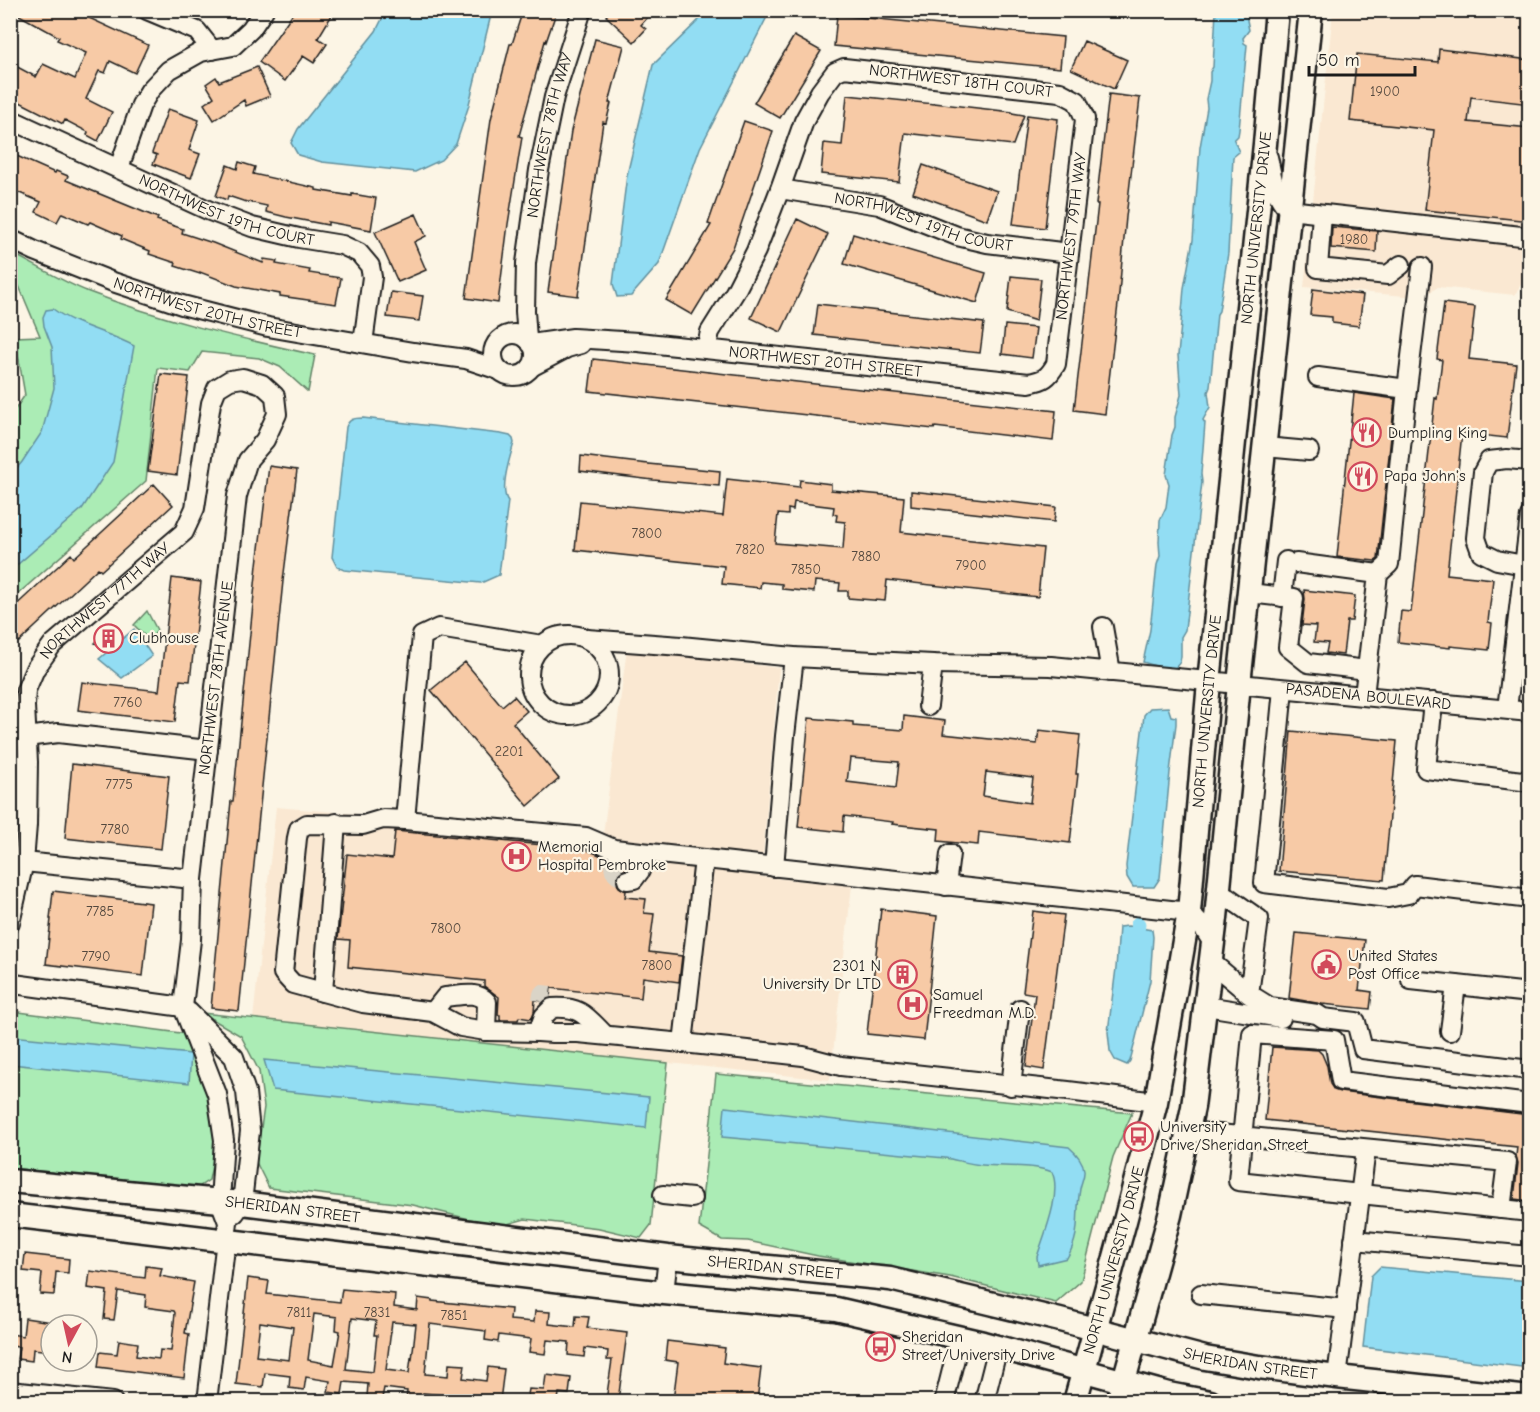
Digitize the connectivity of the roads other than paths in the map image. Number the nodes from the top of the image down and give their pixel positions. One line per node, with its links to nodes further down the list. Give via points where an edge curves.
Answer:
1 (147, 10): 6 (street, via 196,31)
2 (264, 10): 6 (street, via 233,46)
3 (582, 10): 17 (street, NORTHWEST 78TH WAY, via 554,97)
4 (1277, 10): 9 (main road, NORTH UNIVERSITY DRIVE)
5 (1311, 10): 12 (main road, NORTH UNIVERSITY DRIVE)
6 (212, 50): 10 (street, via 169,70 150,90)
7 (1077, 101): 11 (street, NORTHWEST 18TH COURT, via 1060,92 844,68 835,72 804,121); 16 (street, NORTHWEST 79TH WAY, via 1084,119)
8 (10, 119): 10 (street, NORTHWEST 19TH COURT)
9 (1265, 144): 12 (street, via 1275,191); 49 (main road, NORTH UNIVERSITY DRIVE)
10 (119, 168): 23 (street, NORTHWEST 19TH COURT, via 210,212 252,227 342,245 359,253 370,266 372,277)
11 (780, 189): 16 (street, NORTHWEST 19TH COURT, via 879,205 957,236 987,243); 24 (street, via 756,251 710,332)
12 (1290, 210): 13 (street); 32 (main road, NORTH UNIVERSITY DRIVE)
13 (1323, 214): 14 (street); 18 (street, via 1318,268 1388,275)
14 (1530, 237)
15 (10, 239): 23 (street, NORTHWEST 20TH STREET, via 113,282 182,305 268,327)
16 (1069, 253): 28 (street, NORTHWEST 79TH WAY)
17 (526, 263): 20 (street, NORTHWEST 78TH WAY); 22 (street, NORTHWEST 78TH WAY)
18 (1401, 265)
19 (1422, 267): 31 (street)
20 (502, 339): 22 (street, via 515,334); 25 (street, NORTHWEST 20TH STREET, via 477,350); 27 (street, via 492,357)
21 (595, 340): 22 (street, NORTHWEST 20TH STREET); 24 (street, NORTHWEST 20TH STREET); 26 (street, NORTHWEST 20TH STREET, via 567,348)
22 (529, 341): 26 (street, via 534,356)
23 (363, 343): 25 (street, NORTHWEST 20TH STREET)
24 (706, 349): 28 (street, NORTHWEST 20TH STREET, via 1029,383)
25 (413, 352): 27 (street, NORTHWEST 20TH STREET, via 466,359)
26 (531, 367): 27 (street, via 512,376)
27 (499, 370)
28 (1052, 372)
29 (1318, 377): 31 (street)
30 (243, 378): 57 (street, NORTHWEST 77TH WAY, via 217,388 195,508 184,532 52,645 26,690); 58 (street, NORTHWEST 78TH AVENUE, via 262,384 275,396 277,414 265,440 248,460 237,496)
31 (1407, 389): 37 (street, via 1389,564)
32 (1265, 447): 33 (street); 38 (main road, NORTH UNIVERSITY DRIVE)
33 (1309, 451)
34 (1530, 461): 36 (street, via 1489,461 1483,472 1476,538 1481,552 1497,560)
35 (1530, 516): 36 (street)
36 (1526, 564): 55 (street)
37 (1378, 574): 39 (street, via 1291,562); 47 (street)
38 (1249, 593): 39 (street); 50 (main road, NORTH UNIVERSITY DRIVE)
39 (1282, 597): 47 (street, via 1294,598 1288,647 1308,663)
40 (1103, 627): 48 (street)
41 (587, 639): 42 (street, PASADENA BOULEVARD); 43 (street, via 565,635); 46 (street, via 599,647)
42 (625, 642): 44 (street, PASADENA BOULEVARD); 46 (street)
43 (542, 645): 46 (street, via 529,668 529,681 541,704 552,711 578,714 596,705 608,688); 60 (street, via 439,628 422,636)
44 (794, 657): 45 (street, PASADENA BOULEVARD); 66 (street)
45 (933, 664): 48 (street, PASADENA BOULEVARD, via 1051,666); 54 (street)
46 (609, 666)
47 (1367, 670): 52 (street)
48 (1111, 672): 49 (street, PASADENA BOULEVARD)
49 (1209, 682): 50 (street, PASADENA BOULEVARD); 72 (main road, NORTH UNIVERSITY DRIVE)
50 (1239, 684): 51 (street, PASADENA BOULEVARD); 70 (main road, NORTH UNIVERSITY DRIVE)
51 (1283, 689): 52 (street, PASADENA BOULEVARD); 71 (street, via 1264,883 1388,898 1408,894 1415,885)
52 (1364, 696): 53 (street, PASADENA BOULEVARD)
53 (1434, 702): 55 (street, PASADENA BOULEVARD); 59 (street, via 1426,769)
54 (928, 706)
55 (1507, 709): 56 (street, PASADENA BOULEVARD)
56 (1530, 712)
57 (26, 736): 58 (street, via 58,733); 65 (street, NORTHWEST 77TH WAY)
58 (208, 750): 67 (street, NORTHWEST 78TH AVENUE)
59 (1530, 782)
60 (405, 820): 61 (street, via 383,819 363,825); 62 (street, via 586,837 614,855)
61 (336, 823): 78 (street); 78 (street, via 307,824 299,829 283,973 293,984)
62 (643, 853): 64 (street); 68 (street, via 640,871 634,879)
63 (950, 854): 69 (street)
64 (704, 859): 66 (street); 91 (street)
65 (24, 862): 67 (street); 73 (street, NORTHWEST 77TH WAY)
66 (774, 867): 69 (street)
67 (193, 879): 82 (street, NORTHWEST 78TH AVENUE)
68 (627, 880)
69 (946, 886): 72 (street)
70 (1219, 891): 74 (main road, NORTH UNIVERSITY DRIVE); 79 (street, via 1259,919)
71 (1530, 898)
72 (1189, 912): 74 (street, via 1202,926); 94 (main road, NORTH UNIVERSITY DRIVE)
73 (10, 923)
74 (1212, 952): 79 (street); 81 (main road, NORTH UNIVERSITY DRIVE)
75 (1411, 980): 77 (street)
76 (10, 982): 82 (street)
77 (1456, 985): 80 (street); 88 (street)
78 (323, 992): 85 (street, via 363,1003)
79 (1249, 993): 86 (street, via 1270,1008)
80 (1530, 993)
81 (1206, 1006): 86 (street, via 1268,1017 1316,1021); 96 (main road, NORTH UNIVERSITY DRIVE)
82 (183, 1007): 103 (street, NORTHWEST 78TH AVENUE, via 217,1094 224,1140); 104 (street, via 234,1057 246,1092 250,1131)
83 (1020, 1009): 93 (street)
84 (578, 1010): 89 (street, via 552,1008); 89 (street, via 556,996 546,998); 90 (street)
85 (433, 1012): 87 (street, via 461,1027); 87 (street, via 445,997 482,996 487,1002)
86 (1323, 1018): 92 (street, via 1356,1022 1363,1049)
87 (486, 1031): 89 (street)
88 (1450, 1031)
89 (538, 1032): 90 (street)
90 (605, 1035): 91 (street)
91 (682, 1043): 93 (street)
92 (1530, 1070)
93 (1011, 1086): 94 (street)
94 (1156, 1102): 115 (main road, NORTH UNIVERSITY DRIVE)
95 (1530, 1104): 97 (street, via 1341,1081 1334,1040 1252,1034)
96 (1188, 1131): 97 (street); 117 (main road, NORTH UNIVERSITY DRIVE)
97 (1242, 1137): 98 (street); 100 (street, via 1238,1181)
98 (1366, 1149): 100 (street); 105 (street, via 1507,1162)
99 (10, 1181): 103 (main road, SHERIDAN STREET)
100 (1360, 1194): 105 (street); 109 (street)
101 (663, 1195): 102 (street)
102 (692, 1198)
103 (220, 1201): 104 (main road, SHERIDAN STREET); 108 (street, NORTHWEST 78TH AVENUE)
104 (242, 1203): 108 (street, NORTHWEST 78TH AVENUE); 111 (main road, SHERIDAN STREET)
105 (1501, 1209): 106 (street)
106 (1530, 1212)
107 (10, 1215): 108 (main road, SHERIDAN STREET)
108 (227, 1231): 112 (main road, SHERIDAN STREET); 125 (street, NORTHWEST 78TH AVENUE)
109 (1354, 1240): 110 (street); 114 (street)
110 (1530, 1256)
111 (668, 1257): 112 (street); 115 (main road, SHERIDAN STREET, via 890,1279)
112 (664, 1293): 116 (main road, SHERIDAN STREET, via 836,1309)
113 (1201, 1294): 114 (street)
114 (1346, 1309): 120 (street)
115 (1095, 1329): 117 (main road, SHERIDAN STREET); 119 (main road, NORTH UNIVERSITY DRIVE)
116 (960, 1338): 118 (main road, SHERIDAN STREET); 126 (street)
117 (1136, 1340): 120 (main road, SHERIDAN STREET, via 1205,1358); 122 (main road, NORTH UNIVERSITY DRIVE)
118 (998, 1347): 119 (main road, SHERIDAN STREET); 127 (street)
119 (1083, 1371): 122 (main road, SHERIDAN STREET); 128 (main road, NORTH UNIVERSITY DRIVE)
120 (1337, 1377): 123 (main road, SHERIDAN STREET)
121 (10, 1391): 124 (street)
122 (1121, 1391): 129 (main road, SHERIDAN STREET)
123 (1530, 1398)
124 (113, 1401)
125 (207, 1401)
126 (944, 1401)
127 (984, 1401)
128 (1075, 1401)
129 (1210, 1401)

